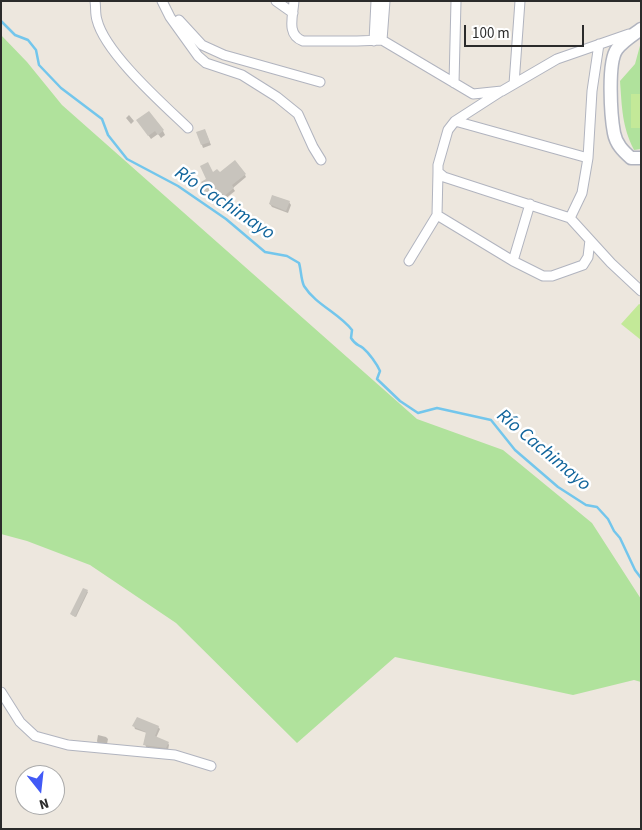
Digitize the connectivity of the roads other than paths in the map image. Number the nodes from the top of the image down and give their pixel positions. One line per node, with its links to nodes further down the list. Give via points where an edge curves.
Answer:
1 (95, 1): 18 (street, via 97,21 116,55)
2 (276, 1): 9 (street)
3 (294, 1): 9 (street)
4 (376, 1): 11 (street)
5 (385, 1): 11 (street)
6 (456, 1): 14 (street)
7 (520, 1): 15 (street)
8 (163, 2): 13 (street, via 202,45 224,55); 21 (street, via 175,24 206,63 242,75 298,114)
9 (293, 13): 11 (street, via 293,34 296,38)
10 (640, 30): 12 (street); 20 (street, via 617,49 610,72 614,134 621,150 631,158)
11 (378, 40): 14 (street)
12 (599, 44): 15 (street, via 557,59); 19 (street)
13 (320, 82)
14 (454, 83): 16 (street, via 472,94)
15 (514, 84): 16 (street)
16 (502, 90): 17 (street)
17 (455, 121): 19 (street); 22 (street, via 448,130)
18 (188, 128)
19 (588, 158): 25 (street, via 582,193)
20 (641, 158)
21 (321, 160)
22 (438, 172): 23 (street, via 444,177); 24 (street)
23 (530, 204): 25 (street); 28 (street)
24 (437, 215): 27 (street); 28 (street)
25 (570, 218): 26 (street)
26 (590, 240): 28 (street, via 588,257 583,265 552,276 543,276); 29 (street)
27 (409, 261)
28 (513, 261)
29 (641, 291)
30 (1, 692): 31 (street, via 20,722 35,736 68,745 175,755)
31 (210, 766)

